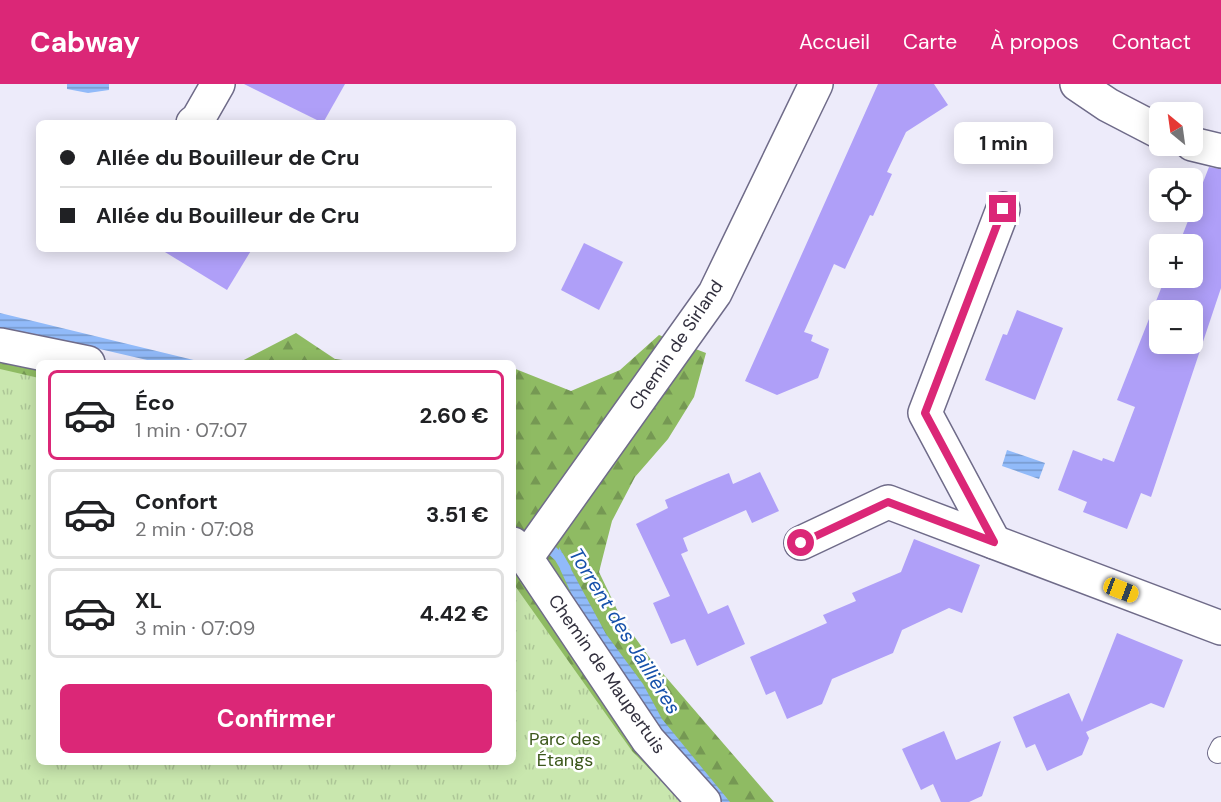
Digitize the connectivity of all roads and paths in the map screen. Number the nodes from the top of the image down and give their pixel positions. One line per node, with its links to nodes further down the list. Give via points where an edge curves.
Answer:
1 (218, 84): 4 (street)
2 (816, 84): 13 (street, Chemin de Sirland, via 716,293 550,524)
3 (1077, 84): 5 (street)
4 (195, 120)
5 (1149, 126)
6 (1203, 147): 7 (street)
7 (1221, 151)
8 (1003, 209): 11 (street, via 925,413)
9 (0, 345): 10 (street)
10 (73, 360)
11 (994, 542): 12 (street, via 888,502); 14 (street)
12 (801, 543)
13 (523, 551): 15 (street, Chemin de Maupertuis, via 648,740)
14 (1221, 628)
15 (704, 802)

